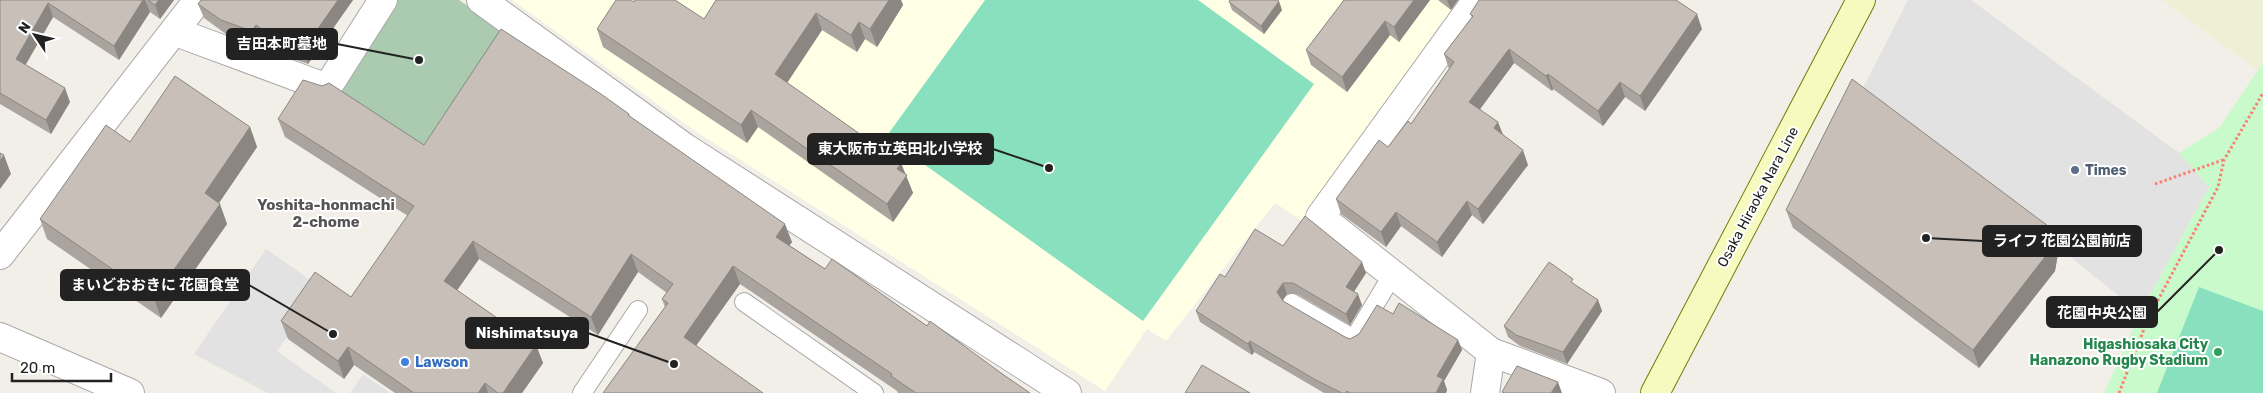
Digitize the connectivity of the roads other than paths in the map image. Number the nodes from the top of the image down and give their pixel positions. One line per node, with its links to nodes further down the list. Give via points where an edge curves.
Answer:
1 (198, 0): 6 (street)
2 (383, 0): 6 (street, via 327,88)
3 (480, 0): 17 (street, via 684,147)
4 (1477, 0): 8 (street, via 1320,217)
5 (1861, 0): 20 (main road, Osaka Hiraoka Nara Line)
6 (176, 32): 7 (street)
7 (0, 255)
8 (1393, 274): 10 (lane, via 1354,339); 13 (street)
9 (744, 302): 16 (lane)
10 (1292, 303)
11 (638, 310): 15 (lane)
12 (0, 337): 14 (street)
13 (1491, 352): 18 (street); 19 (street)
14 (130, 393)
15 (582, 393)
16 (874, 393)
17 (1067, 393)
18 (1485, 393)
19 (1602, 393)
20 (1655, 393)

